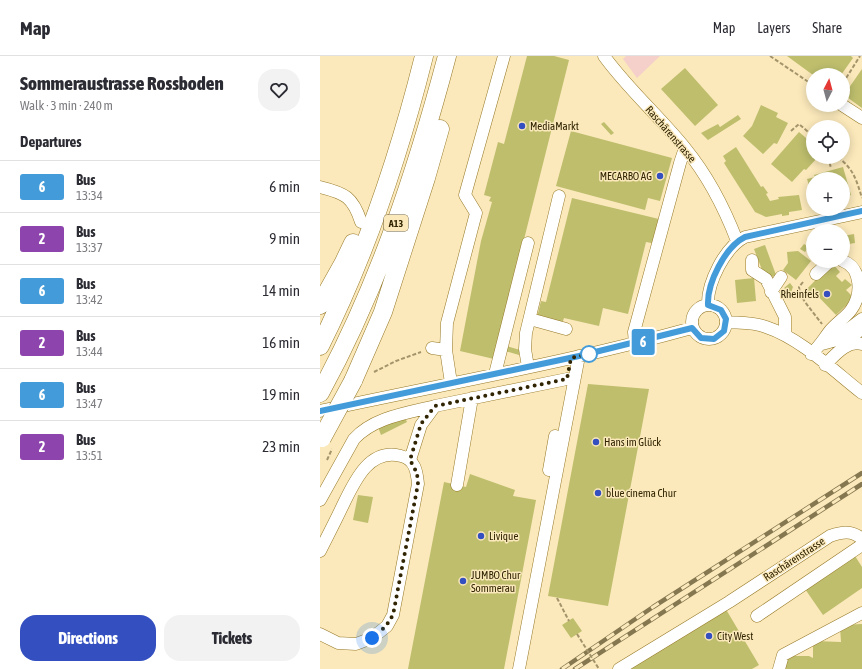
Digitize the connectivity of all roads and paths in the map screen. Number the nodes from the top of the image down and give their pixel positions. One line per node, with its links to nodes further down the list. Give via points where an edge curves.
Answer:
1 (424, 56): 14 (highway, A13)
2 (447, 56): 58 (highway, A13, via 431,119 388,248 351,334)
3 (453, 56): 63 (highway, A13, bridge, via 454,77 426,178 383,312)
4 (504, 56): 48 (street, via 465,195 476,212 447,323)
5 (604, 56): 15 (street, Raschärenstrasse)
6 (770, 56): 9 (path)
7 (860, 56): 8 (path)
8 (850, 72)
9 (806, 80)
10 (850, 110): 11 (street)
11 (862, 118)
12 (806, 130): 13 (path, via 799,124)
13 (791, 132)
14 (401, 141): 23 (highway, A13, via 378,177); 46 (highway, A13, via 365,244)
15 (685, 148): 24 (street, Raschärenstrasse, via 726,211); 43 (street, via 634,332)
16 (830, 164): 18 (path)
17 (846, 164): 21 (path, via 855,175)
18 (831, 168)
19 (320, 187): 23 (street, via 347,196 356,208)
20 (559, 196): 36 (street)
21 (862, 198)
22 (862, 212): 24 (street, via 745,237)
23 (361, 222): 33 (highway, A13, via 343,264)
24 (737, 241): 34 (street, via 726,254 711,284)
25 (528, 243): 54 (street)
26 (850, 266): 41 (street, via 856,272 858,293 851,310)
27 (749, 268): 32 (street, via 766,279)
28 (822, 268): 29 (street)
29 (816, 274)
30 (781, 277): 32 (street)
31 (803, 282): 41 (path, via 799,287 800,294)
32 (771, 292): 42 (street, via 785,317)
33 (320, 305)
34 (708, 305): 37 (street, via 721,310); 38 (street, via 699,308 693,315)
35 (862, 319): 44 (street, via 833,341)
36 (530, 320): 39 (street); 53 (street, via 524,349)
37 (726, 322): 38 (street, via 724,331 714,339 701,338); 42 (street, via 765,326)
38 (692, 328): 43 (street)
39 (566, 329)
40 (862, 329): 50 (street, via 844,342)
41 (829, 331): 44 (street)
42 (785, 335): 49 (street)
43 (635, 344): 51 (street)
44 (822, 344): 49 (street)
45 (862, 344): 50 (street, via 848,345)
46 (320, 346)
47 (432, 348): 48 (street); 55 (path, via 381,368)
48 (446, 350): 57 (street)
49 (811, 354): 52 (street)
50 (835, 355): 52 (street)
51 (575, 357): 53 (street); 56 (street); 78 (street)
52 (825, 365): 59 (street)
53 (528, 367): 54 (street)
54 (495, 374): 57 (street)
55 (370, 376)
56 (567, 379): 60 (street); 66 (street)
57 (451, 383): 62 (street)
58 (323, 388)
59 (862, 393)
60 (472, 398): 61 (street); 67 (street)
61 (435, 406): 64 (street, via 421,424); 68 (street, via 382,420 360,432)
62 (320, 411)
63 (325, 442): 65 (path)
64 (410, 460): 71 (street, via 391,454 382,456 366,466 356,479); 76 (street, via 417,473 418,484 393,615 379,633 356,644 338,643)
65 (327, 461)
66 (548, 470)
67 (457, 485)
68 (320, 500)
69 (862, 540): 80 (street, Raschärenstrasse, via 852,533 841,532 830,536)
70 (862, 546): 74 (street)
71 (320, 551)
72 (557, 598): 75 (path)
73 (862, 613): 81 (street, via 783,656)
74 (757, 616)
75 (569, 621)
76 (320, 634)
77 (577, 634): 79 (path, bridge)
78 (519, 669)
79 (599, 669)
80 (619, 669)
81 (779, 669)

